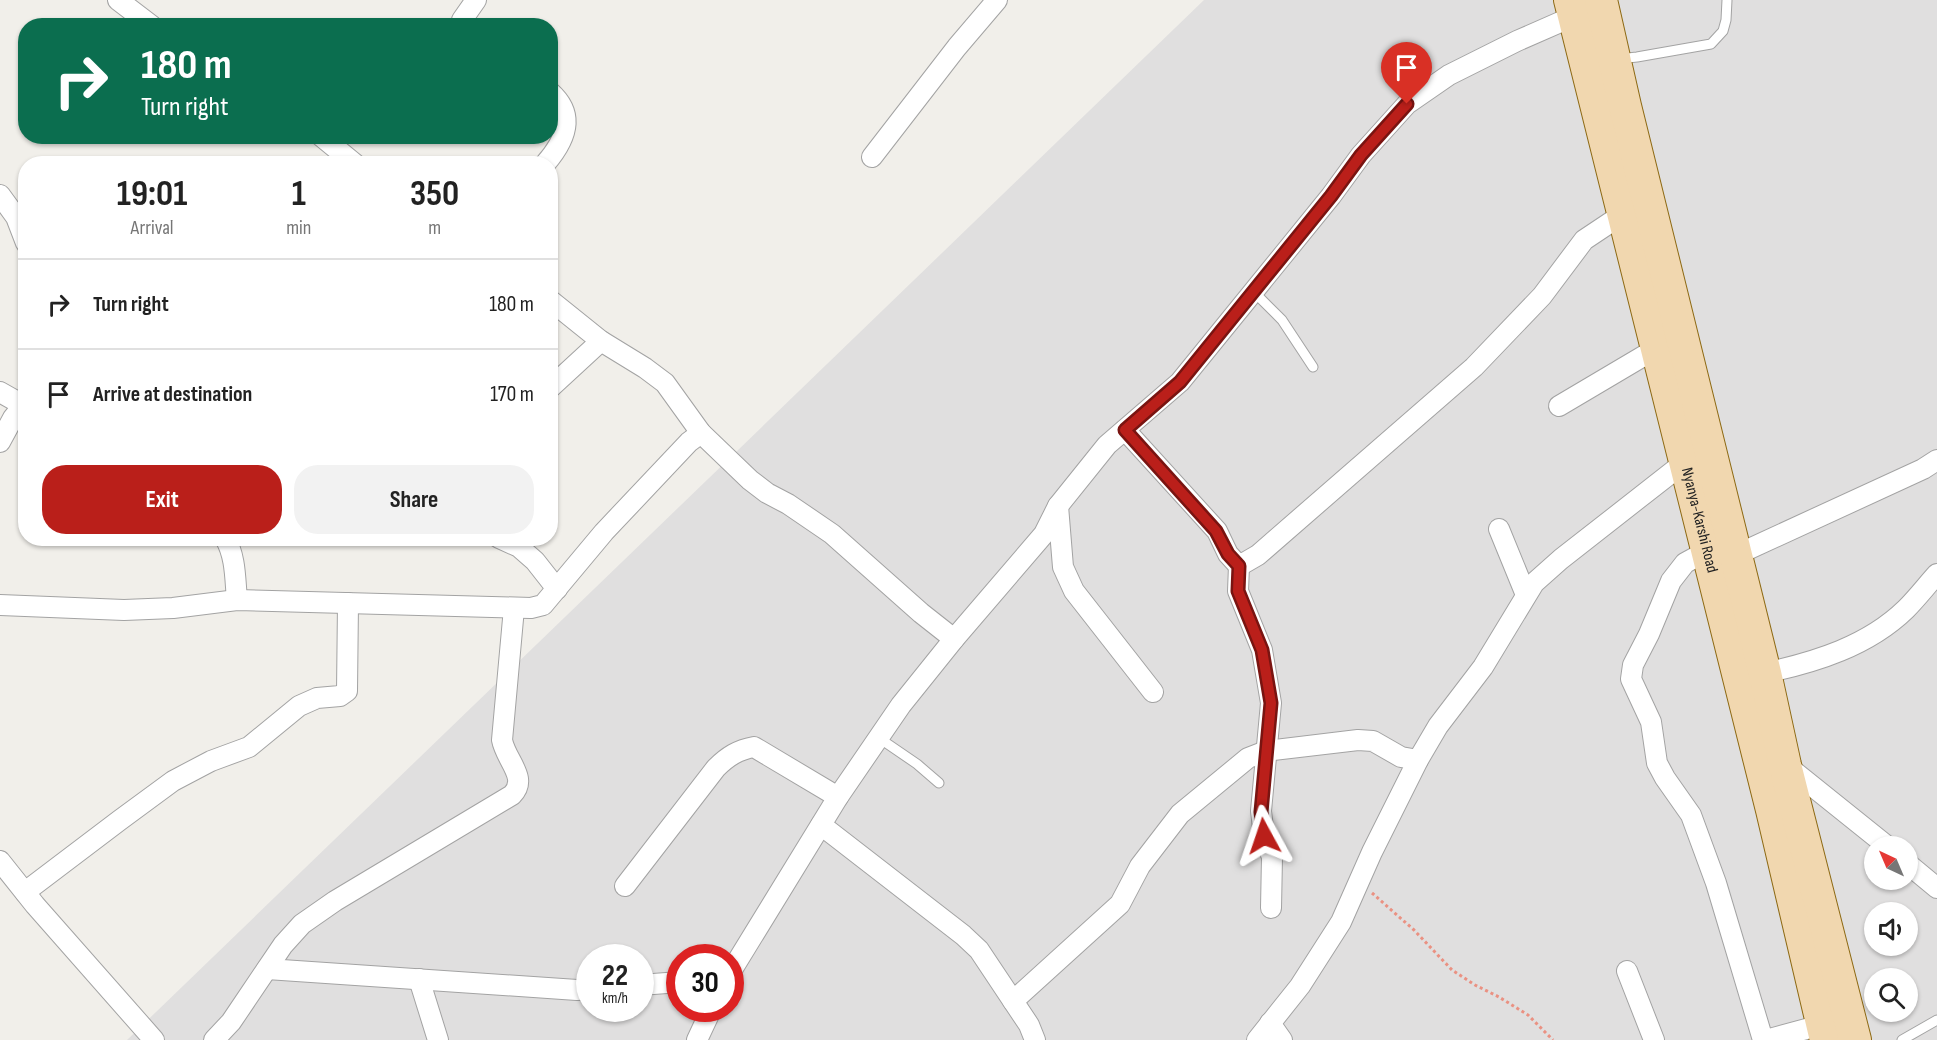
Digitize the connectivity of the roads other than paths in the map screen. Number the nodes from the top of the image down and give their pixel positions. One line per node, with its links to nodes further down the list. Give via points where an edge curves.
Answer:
1 (118, 0): 7 (street)
2 (476, 0): 8 (street)
3 (998, 0): 14 (street)
4 (1601, 0): 9 (main road, Nyanya-Karshi Road)
5 (1727, 0): 9 (lane, via 1723,31 1711,44 1637,57)
6 (1572, 8): 16 (main road, Nyanya-Karshi Road); 18 (street, via 1449,75 1407,104 1361,155)
7 (142, 18)
8 (463, 18)
9 (1613, 51): 37 (main road, Nyanya-Karshi Road)
10 (558, 102): 13 (street, via 566,115 566,132)
11 (330, 144): 12 (street)
12 (345, 156)
13 (552, 156)
14 (872, 157)
15 (0, 195): 17 (street)
16 (1623, 214): 21 (main road, Nyanya-Karshi Road); 38 (street, via 1584,240 1542,297 1474,367 1258,555)
17 (18, 222)
18 (1253, 291): 22 (lane, via 1282,320); 28 (street, via 1180,382)
19 (558, 306): 20 (street)
20 (602, 341): 23 (street); 29 (street, via 665,383)
21 (1657, 348): 26 (street); 32 (main road, Nyanya-Karshi Road)
22 (1313, 367)
23 (558, 381)
24 (0, 392): 25 (street)
25 (18, 401)
26 (1559, 406)
27 (18, 412): 30 (street)
28 (1125, 430): 33 (street, via 1107,445); 38 (street, via 1216,531)
29 (701, 433): 40 (street, via 604,532); 46 (street, via 750,480 832,534)
30 (0, 442)
31 (1937, 460): 37 (street)
32 (1685, 462): 37 (main road, Nyanya-Karshi Road); 41 (street, via 1561,560)
33 (1058, 506): 46 (street, via 1044,534); 48 (street, via 1063,567 1074,591)
34 (1499, 529): 41 (street)
35 (230, 546): 42 (street)
36 (517, 546): 40 (street, via 535,561)
37 (1722, 553): 47 (main road, Nyanya-Karshi Road); 72 (main road, Nyanya-Karshi Road); 81 (street, via 1685,563 1671,581 1633,664 1631,679 1651,722 1657,763 1695,825)
38 (1239, 566): 50 (street, via 1238,591 1262,650 1271,703)
39 (1937, 574): 47 (street, via 1906,609 1865,639 1813,661)
40 (557, 589): 45 (street, via 543,605)
41 (1526, 595): 51 (street, via 1483,667 1438,726)
42 (237, 600): 43 (street); 44 (street, via 124,610)
43 (348, 603): 45 (street); 61 (street, via 347,691 299,706 249,747 173,781)
44 (0, 605)
45 (514, 608): 64 (street, via 502,740 520,779 519,789 302,924)
46 (954, 639): 49 (street)
47 (1765, 673): 52 (main road, Nyanya-Karshi Road)
48 (1153, 692)
49 (879, 738): 53 (lane); 54 (street)
50 (1266, 751): 51 (street, via 1358,740 1373,741 1401,757); 62 (street, via 1261,812 1272,857); 68 (street, via 1248,758 1180,814 1140,866 1120,904)
51 (1418, 760): 71 (street, via 1341,922 1300,986)
52 (1785, 765): 56 (street); 72 (main road, Nyanya-Karshi Road)
53 (939, 783)
54 (838, 797): 55 (street); 59 (street, via 754,747 741,749 716,768)
55 (821, 825): 63 (street); 68 (street, via 963,935 979,950)
56 (1874, 836)
57 (0, 861): 61 (street)
58 (1918, 872): 60 (street)
59 (625, 886)
60 (1937, 888)
61 (25, 892): 73 (street)
62 (1271, 908)
63 (744, 950)
64 (267, 969): 66 (street); 74 (street)
65 (1627, 971): 80 (street)
66 (419, 979): 67 (street); 75 (street)
67 (576, 990)
68 (1013, 1001): 77 (street)
69 (1937, 1020): 82 (lane)
70 (705, 1022): 76 (street)
71 (1270, 1023): 78 (street); 79 (street)
72 (1838, 1030): 81 (street)
73 (147, 1037)
74 (214, 1040)
75 (438, 1040)
76 (697, 1040)
77 (1035, 1040)
78 (1257, 1040)
79 (1282, 1040)
80 (1654, 1040)
81 (1764, 1040)
82 (1902, 1040)

